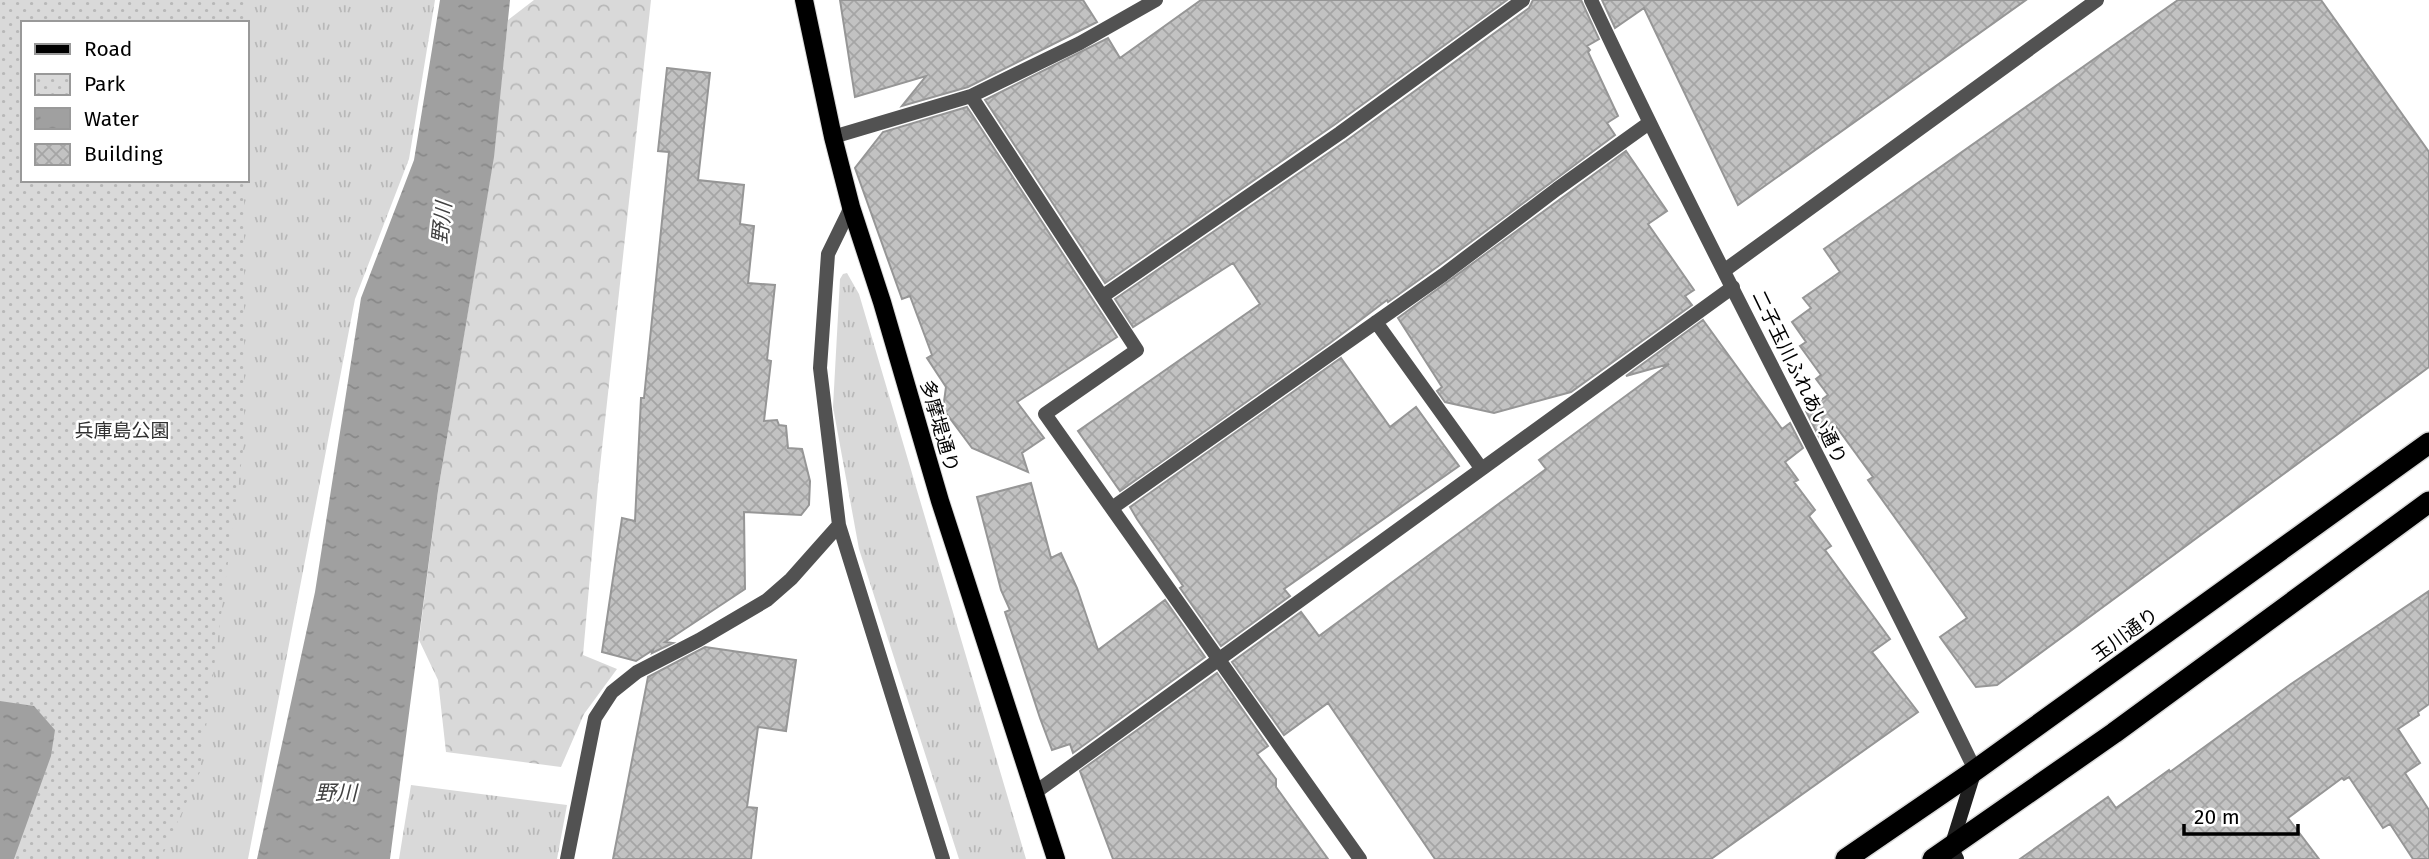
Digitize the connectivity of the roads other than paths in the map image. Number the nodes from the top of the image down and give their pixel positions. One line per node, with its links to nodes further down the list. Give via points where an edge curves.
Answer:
1 (804, 0): 8 (main road, 多摩堤通り)
2 (1156, 0): 6 (street)
3 (1523, 0): 12 (street)
4 (1591, 0): 7 (street, 二子玉川ふれあい通り)
5 (2097, 0): 10 (street)
6 (971, 96): 8 (street); 12 (street)
7 (1649, 123): 10 (street, 二子玉川ふれあい通り); 13 (street)
8 (833, 137): 9 (main road, 多摩堤通り)
9 (852, 207): 18 (street, via 828,254 820,368); 21 (main road, 多摩堤通り)
10 (1726, 270): 11 (street, 二子玉川ふれあい通り)
11 (1733, 287): 15 (street); 20 (street, 二子玉川ふれあい通り)
12 (1103, 296): 17 (street, via 1137,350 1045,414)
13 (1376, 322): 15 (street); 17 (street)
14 (2429, 443): 20 (highway, 玉川通り)
15 (1481, 468): 19 (street)
16 (2429, 502): 22 (highway)
17 (1112, 508): 19 (street)
18 (839, 525): 23 (street, via 767,600 637,672 612,692 595,718); 24 (street)
19 (1219, 659): 21 (street); 26 (street)
20 (1975, 770): 22 (street); 27 (highway, 玉川通り)
21 (1033, 794): 25 (main road, 多摩堤通り)
22 (1947, 855)
23 (568, 859)
24 (943, 859)
25 (1056, 859)
26 (1360, 859)
27 (1846, 859)

